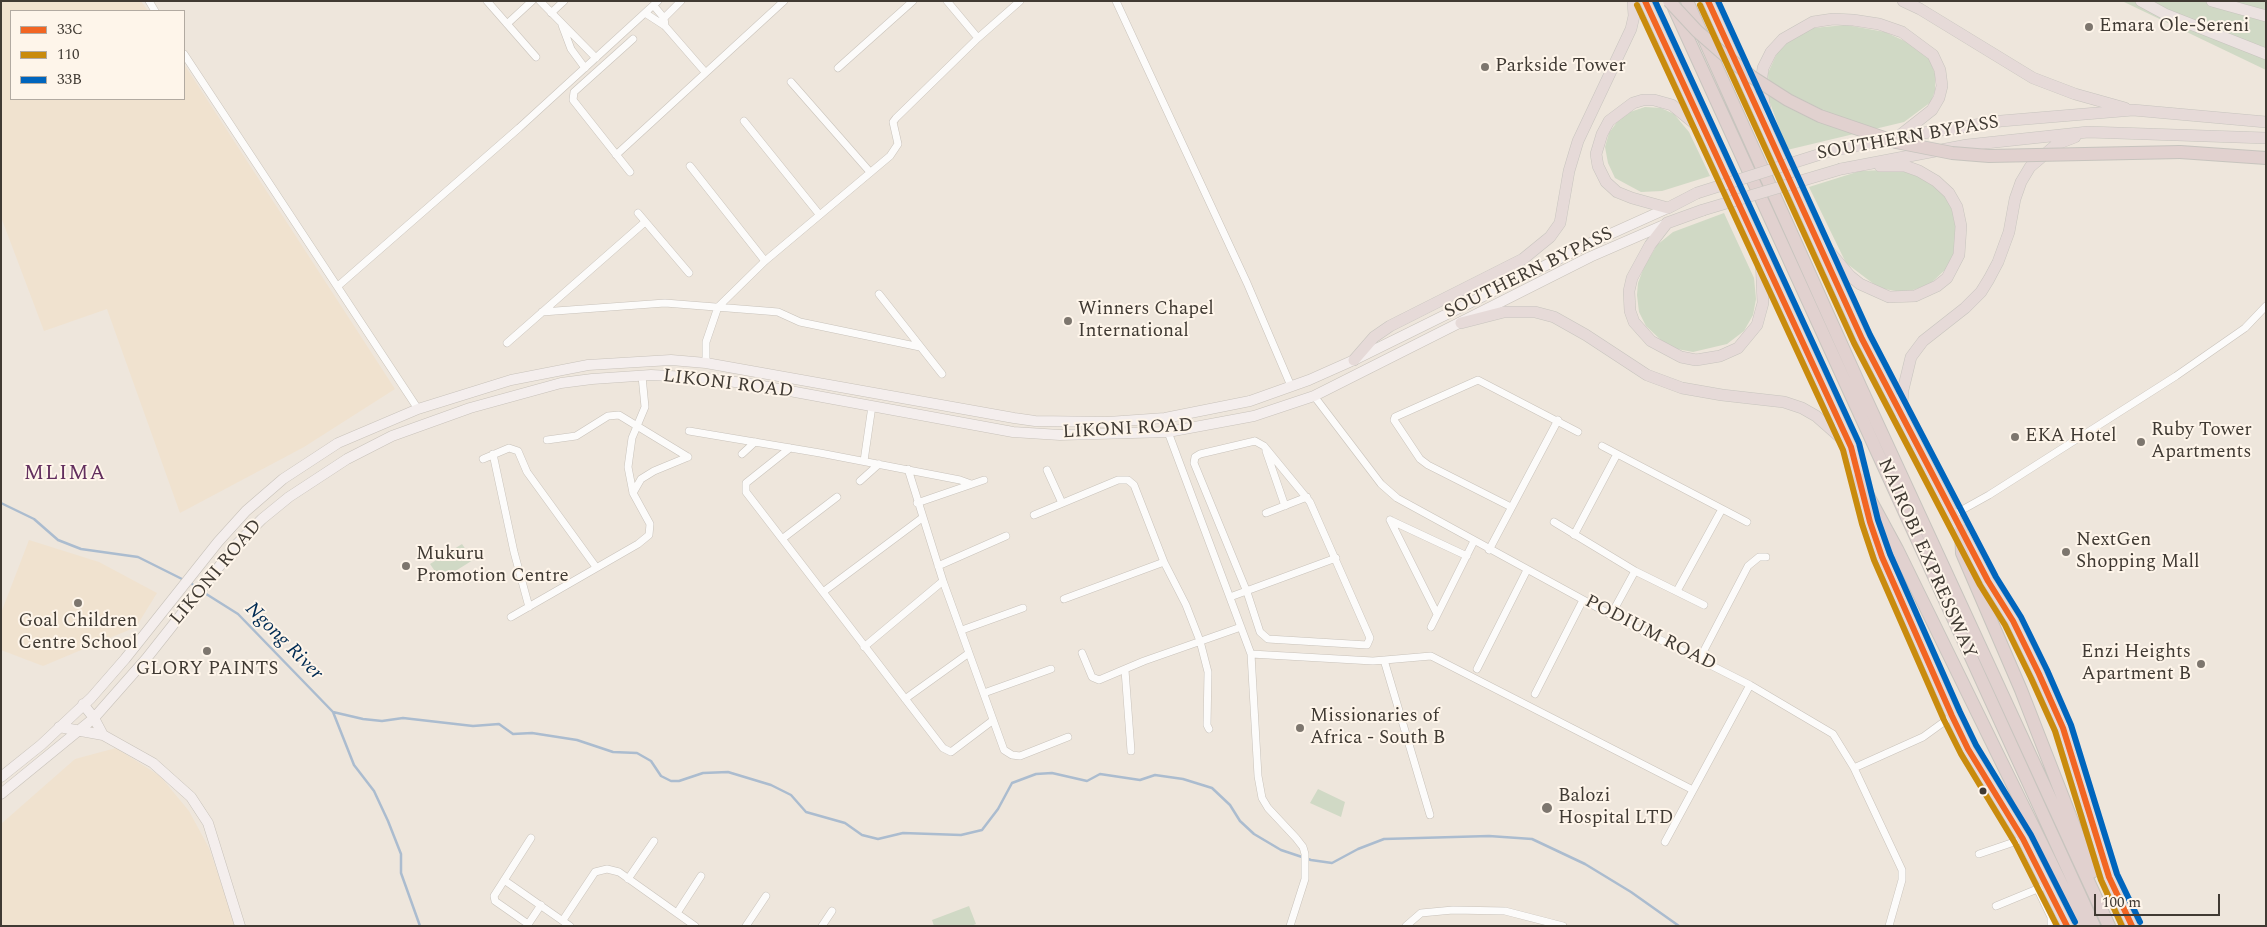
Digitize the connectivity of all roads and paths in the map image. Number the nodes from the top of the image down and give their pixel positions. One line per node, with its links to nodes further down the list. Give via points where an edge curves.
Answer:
1 (487, 1): 24 (street)
2 (532, 1): 24 (street)
3 (540, 1): 20 (street)
4 (564, 1): 20 (street)
5 (681, 1): 23 (street)
6 (784, 1): 35 (street)
7 (913, 1): 34 (street)
8 (946, 1): 27 (street)
9 (1020, 1): 27 (street)
10 (1116, 1): 72 (street, via 1247,283)
11 (1633, 1): 68 (highway, via 1631,29 1578,141 1560,222 1550,237 1523,259 1390,326 1374,337)
12 (1645, 1): 42 (highway)
13 (1670, 1): 46 (highway, bridge, via 1721,52 1788,100 1820,116 1896,142 1952,153 1989,156 2180,152); 115 (highway, NAIROBI EXPRESSWAY)
14 (1687, 1): 115 (highway, NAIROBI EXPRESSWAY)
15 (1708, 1): 41 (highway)
16 (1903, 1): 37 (highway, via 2033,78)
17 (2141, 1): 29 (main road, via 2165,14)
18 (2212, 1): 22 (main road)
19 (656, 3): 21 (street); 23 (street)
20 (551, 13): 25 (street)
21 (645, 13): 26 (street); 32 (street)
22 (2266, 16)
23 (664, 18): 26 (street)
24 (507, 24): 31 (street)
25 (562, 25): 32 (street); 33 (street, via 571,49)
26 (665, 26): 35 (street)
27 (978, 38): 50 (street, via 896,118 893,122 898,144 890,156)
28 (634, 39): 45 (street, via 573,96 575,103)
29 (2266, 54)
30 (185, 56): 60 (street)
31 (536, 57)
32 (596, 58): 33 (street)
33 (585, 68): 60 (street)
34 (838, 68)
35 (705, 72): 45 (street)
36 (791, 82): 50 (street)
37 (2133, 110): 39 (highway, SOUTHERN BYPASS); 43 (highway, SOUTHERN BYPASS, via 2002,121)
38 (744, 121): 53 (street)
39 (2266, 122)
40 (2088, 132): 44 (highway, SOUTHERN BYPASS); 47 (highway, SOUTHERN BYPASS, via 1967,145); 76 (highway, via 2057,144 2030,167 2020,182 2009,232 1998,262 1981,292 1923,341 1911,356)
41 (1769, 133): 43 (highway, via 1761,84 1771,52 1783,39 1813,22 1853,20 1880,24 1902,32 1933,55 1940,70 1940,98 1932,110); 56 (highway)
42 (1708, 135): 51 (highway, via 1672,105 1654,100 1643,100 1626,107 1609,122 1602,134 1596,154 1606,182 1617,192); 57 (highway)
43 (1897, 137): 51 (highway, SOUTHERN BYPASS, bridge, via 1827,152 1697,193)
44 (2266, 138)
45 (616, 155): 49 (street)
46 (2266, 158)
47 (1855, 165): 55 (highway, SOUTHERN BYPASS, bridge, via 1703,210); 56 (highway, via 1905,166 1936,181 1949,193 1957,207 1961,226 1959,255 1952,269 1937,286 1925,292 1915,296 1889,297 1850,276)
48 (690, 166): 58 (street)
49 (630, 172)
50 (870, 172): 53 (street)
51 (1668, 208): 68 (main road, SOUTHERN BYPASS)
52 (638, 213): 54 (street)
53 (819, 214): 58 (street)
54 (645, 222): 59 (street); 64 (street)
55 (1667, 224): 57 (highway, via 1638,264 1629,292 1630,311 1650,341 1680,358 1720,356 1738,348 1748,338 1763,303); 65 (main road, SOUTHERN BYPASS, via 1590,257)
56 (1816, 236): 76 (highway)
57 (1760, 249): 87 (highway)
58 (765, 261): 63 (street)
59 (689, 273)
60 (338, 286): 75 (street)
61 (879, 294): 67 (street)
62 (2266, 306): 111 (street, via 2245,328 2176,376)
63 (718, 307): 64 (street, via 665,303); 67 (street, via 778,312 800,322); 69 (street, via 706,342)
64 (542, 312): 66 (street)
65 (1462, 323): 73 (main road, LIKONI ROAD); 87 (highway, via 1504,312 1535,312 1554,317 1647,375 1682,388 1784,402 1802,408)
66 (508, 343)
67 (920, 347): 70 (street)
68 (1354, 360): 72 (main road, LIKONI ROAD)
69 (706, 363): 75 (main road, LIKONI ROAD, via 671,360 588,364 511,380); 77 (main road, LIKONI ROAD, via 1035,421 1108,422)
70 (942, 374)
71 (642, 376): 74 (main road, LIKONI ROAD, via 714,379); 79 (street, via 645,407); 162 (main road, LIKONI ROAD, via 569,382 517,394 392,436 347,459 289,497 237,544 186,610)
72 (1291, 386): 77 (main road, LIKONI ROAD, via 1233,405)
73 (1314, 396): 81 (main road, LIKONI ROAD, via 1254,416); 120 (street, PODIUM ROAD, via 1388,492)
74 (872, 406): 81 (main road, LIKONI ROAD, via 1028,433 1107,435); 93 (street)
75 (418, 408): 160 (main road, LIKONI ROAD, via 338,444 283,479 246,511 194,571 125,660)
76 (1901, 416): 111 (highway)
77 (1165, 418): 81 (main road)
78 (1558, 420): 82 (street); 107 (street); 107 (street, via 1478,380 1394,419 1415,452 1428,465)
79 (637, 425): 83 (street, via 623,416 614,415 576,436); 101 (street, via 628,458); 101 (street, via 688,457 654,471 642,479)
80 (689, 431): 84 (street)
81 (1168, 432): 134 (street)
82 (1578, 432)
83 (547, 440)
84 (755, 442): 88 (street); 90 (street)
85 (1264, 446): 103 (street); 106 (street); 133 (street, via 1255,441 1200,454 1195,456 1194,463)
86 (1602, 446): 91 (street)
87 (1851, 447): 97 (highway)
88 (790, 448): 93 (street); 119 (street, via 745,487)
89 (493, 454): 92 (street); 126 (street, via 509,448 518,451 527,472); 138 (street)
90 (742, 454)
91 (1617, 454): 108 (street); 117 (street)
92 (482, 459)
93 (864, 462): 94 (street)
94 (879, 464): 95 (street); 99 (street)
95 (908, 469): 100 (street); 104 (street)
96 (1047, 470): 105 (street)
97 (1859, 479): 161 (highway, via 1882,557); 205 (highway, via 1902,558)
98 (984, 480): 100 (street)
99 (860, 481)
100 (971, 484): 104 (street)
101 (633, 493): 126 (street, via 650,524 649,535)
102 (837, 497): 119 (street)
103 (1306, 497): 106 (street); 124 (street)
104 (918, 503): 112 (street)
105 (1062, 504): 110 (street); 125 (street, via 1118,480 1128,480 1134,485)
106 (1285, 506): 109 (street)
107 (1512, 507): 121 (street)
108 (1722, 509): 114 (street); 131 (street)
109 (1266, 513)
110 (1034, 515)
111 (1953, 515): 116 (highway)
112 (922, 518): 127 (street); 132 (street)
113 (1554, 522): 117 (street)
114 (1747, 522)
115 (1918, 526): 193 (highway, NAIROBI EXPRESSWAY); 206 (highway, NAIROBI EXPRESSWAY)
116 (1960, 530): 193 (highway, via 1962,553 2021,690 2086,855); 207 (highway, via 2014,621 2063,728 2110,877)
117 (1574, 534): 129 (street)
118 (1006, 536): 127 (street)
119 (782, 539): 132 (street)
120 (1474, 541): 121 (street, PODIUM ROAD); 122 (street)
121 (1489, 550): 128 (street, PODIUM ROAD)
122 (1466, 556): 140 (street); 140 (street, via 1390,520)
123 (1766, 557): 152 (street, via 1748,566)
124 (1336, 558): 133 (street); 133 (street, via 1370,638 1365,646 1268,639 1260,632)
125 (1164, 562): 135 (street); 146 (street)
126 (596, 566): 138 (street)
127 (938, 566): 130 (street)
128 (1527, 570): 136 (street, PODIUM ROAD); 154 (street)
129 (1635, 571): 131 (street); 141 (street)
130 (943, 581): 145 (street); 147 (street)
131 (1677, 591): 137 (street)
132 (823, 592): 147 (street)
133 (1247, 592): 134 (street)
134 (1230, 597): 143 (street)
135 (1064, 599)
136 (1584, 600): 141 (street, PODIUM ROAD); 158 (street)
137 (1704, 605)
138 (529, 607): 142 (street)
139 (1022, 608): 145 (street)
140 (1437, 614): 144 (street)
141 (1612, 615): 152 (street, PODIUM ROAD)
142 (511, 617)
143 (1241, 627): 146 (street); 150 (street)
144 (1431, 627)
145 (962, 630): 148 (street)
146 (1200, 641): 155 (street); 165 (street, via 1208,672)
147 (864, 647): 159 (street)
148 (969, 653): 157 (street); 159 (street)
149 (1082, 653): 155 (street, via 1095,680)
150 (1251, 654): 151 (street); 199 (street, via 1259,786 1268,808 1296,838 1305,854 1304,879)
151 (1384, 660): 174 (street, via 1435,658); 176 (street)
152 (1699, 660): 156 (street, PODIUM ROAD)
153 (1051, 669): 157 (street)
154 (1477, 669)
155 (1124, 670): 169 (street)
156 (1750, 685): 171 (street, PODIUM ROAD, via 1833,734); 174 (street)
157 (984, 693): 163 (street)
158 (1535, 694)
159 (905, 700): 163 (street, via 948,752)
160 (83, 704): 162 (main road); 164 (main road, LIKONI ROAD)
161 (1952, 716): 171 (street, via 1923,737); 178 (highway, via 1968,749)
162 (94, 718): 166 (main road, LIKONI ROAD); 167 (main road)
163 (992, 721): 168 (street, via 1004,750 1016,756)
164 (59, 727): 166 (main road); 170 (main road, LIKONI ROAD)
165 (1209, 729)
166 (80, 730): 167 (main road); 175 (main road, LIKONI ROAD)
167 (103, 735): 194 (main road, via 153,763 191,797 208,823)
168 (1068, 737)
169 (1130, 751)
170 (16, 765): 172 (main road); 173 (main road, LIKONI ROAD)
171 (1854, 768): 202 (street, PODIUM ROAD, via 1902,870)
172 (1, 769)
173 (1, 777)
174 (1693, 790): 180 (street)
175 (1, 794)
176 (1430, 815)
177 (531, 838): 184 (street)
178 (2024, 839): 181 (street); 185 (highway)
179 (654, 841): 183 (street)
180 (1665, 842)
181 (1979, 854)
182 (701, 876): 190 (street)
183 (628, 879): 190 (street); 191 (street, via 613,870 595,872)
184 (504, 880): 187 (street); 192 (street, via 494,894 495,900)
185 (2042, 887): 188 (street); 203 (street); 204 (highway)
186 (766, 896): 197 (street)
187 (541, 905): 191 (street); 192 (street)
188 (1996, 906)
189 (832, 911): 198 (street)
190 (677, 913): 196 (street)
191 (563, 920): 195 (street)
192 (528, 925)
193 (2108, 925)
194 (240, 926)
195 (570, 926)
196 (695, 926)
197 (746, 926)
198 (822, 926)
199 (1290, 926)
200 (1406, 926): 201 (street, via 1421,913 1460,910 1505,911)
201 (1563, 926)
202 (1889, 926)
203 (2051, 926)
204 (2067, 926)
205 (2082, 926)
206 (2094, 926)
207 (2132, 926)

